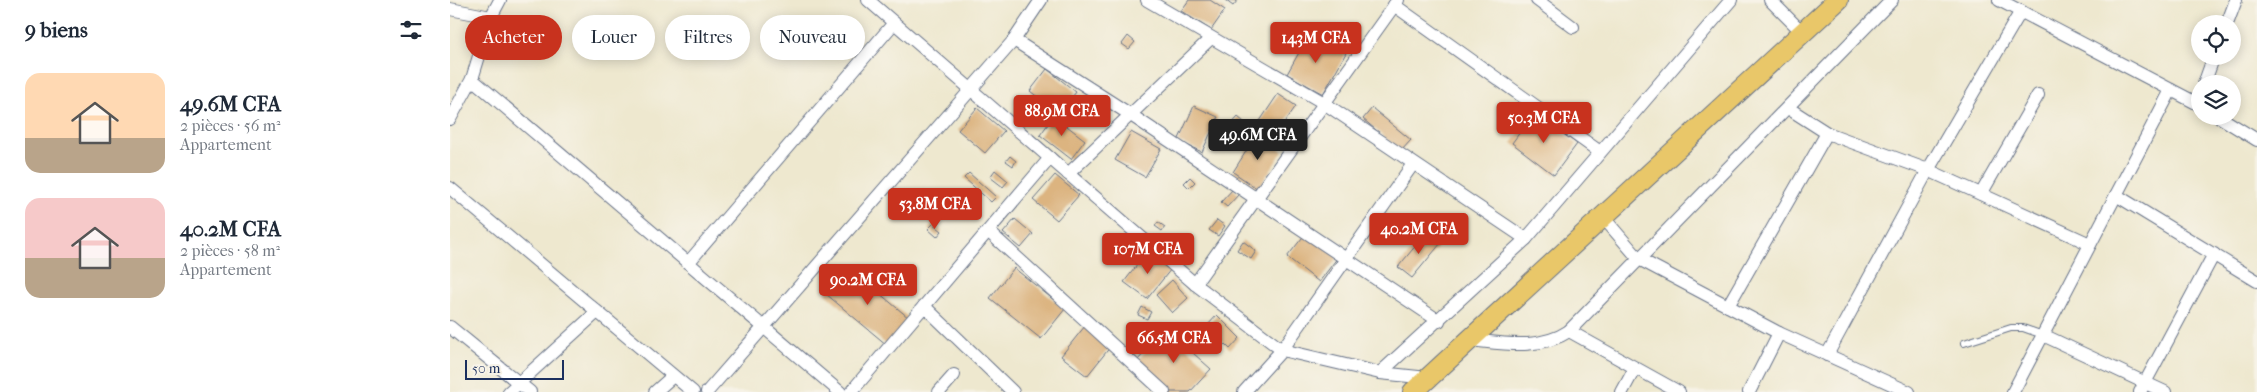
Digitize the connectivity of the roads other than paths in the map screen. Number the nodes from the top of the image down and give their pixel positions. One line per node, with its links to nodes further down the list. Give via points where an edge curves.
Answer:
1 (500, 0): 16 (street)
2 (868, 0): 18 (street)
3 (1041, 0): 22 (street)
4 (1147, 0): 21 (street)
5 (1536, 0): 19 (street)
6 (1731, 0): 36 (street)
7 (1770, 0): 20 (street)
8 (1838, 0): 20 (highway)
9 (1892, 0): 30 (street)
10 (1999, 0): 14 (street)
11 (2236, 0): 17 (street)
12 (1396, 2): 29 (street); 36 (street)
13 (450, 9): 15 (street)
14 (2020, 11): 26 (street); 39 (street)
15 (481, 15)
16 (492, 15)
17 (2230, 15)
18 (894, 23): 25 (street); 52 (street)
19 (1573, 27)
20 (1803, 33): 45 (highway)
21 (1211, 38): 29 (street); 31 (street)
22 (1014, 40): 25 (street); 31 (street)
23 (478, 60): 24 (street)
24 (472, 78): 32 (street); 52 (street)
25 (971, 89): 37 (street); 60 (street)
26 (2171, 90): 28 (street); 43 (street)
27 (2038, 95): 42 (street)
28 (2191, 98)
29 (1324, 103): 38 (street); 44 (street)
30 (1788, 108): 34 (street); 51 (street)
31 (1131, 115): 40 (street); 44 (street)
32 (450, 119)
33 (2233, 125): 35 (street)
34 (1827, 133): 39 (street); 56 (street)
35 (2257, 140)
36 (1600, 152): 47 (street)
37 (1050, 158): 40 (street); 46 (street)
38 (1413, 164): 47 (street); 50 (street)
39 (1928, 170): 42 (street); 67 (street)
40 (1068, 174): 54 (street)
41 (450, 188): 57 (street)
42 (1981, 194): 48 (street)
43 (2116, 195): 48 (street); 49 (street)
44 (1256, 198): 50 (street); 54 (street)
45 (1603, 217): 51 (street); 64 (highway)
46 (988, 231): 55 (street); 84 (street)
47 (1526, 239): 58 (street)
48 (2090, 244): 63 (street)
49 (2214, 254): 53 (street); 74 (street)
50 (1346, 259): 58 (street); 66 (street)
51 (1639, 259): 56 (street); 61 (street)
52 (688, 263): 60 (street)
53 (2257, 281)
54 (1194, 284): 66 (street)
55 (924, 306): 81 (street); 83 (street)
56 (1728, 306): 62 (street)
57 (597, 312): 71 (street); 73 (street)
58 (1439, 321): 69 (street)
59 (450, 327): 73 (street)
60 (764, 327): 79 (street); 80 (street)
61 (1569, 331): 64 (street, via 1557,339 1530,345); 68 (street)
62 (1778, 333): 67 (street); 89 (street)
63 (2043, 335): 65 (lane, via 2023,328 2011,328); 74 (street); 91 (street)
64 (1469, 340): 72 (highway)
65 (1964, 343)
66 (1282, 350): 69 (street); 85 (street)
67 (1827, 355): 90 (street)
68 (1635, 368): 87 (street); 88 (street)
69 (1380, 373): 72 (street)
70 (954, 375): 82 (street)
71 (673, 376): 77 (street); 78 (street)
72 (1428, 378): 86 (highway)
73 (519, 383): 75 (street); 76 (street)
74 (2143, 387): 92 (street)
75 (509, 392)
76 (530, 392)
77 (655, 392)
78 (692, 392)
79 (707, 392)
80 (840, 392)
81 (851, 392)
82 (940, 392)
83 (1013, 392)
84 (1164, 392)
85 (1244, 392)
86 (1413, 392)
87 (1622, 392)
88 (1679, 392)
89 (1749, 392)
90 (1909, 392)
91 (2013, 392)
92 (2165, 392)

